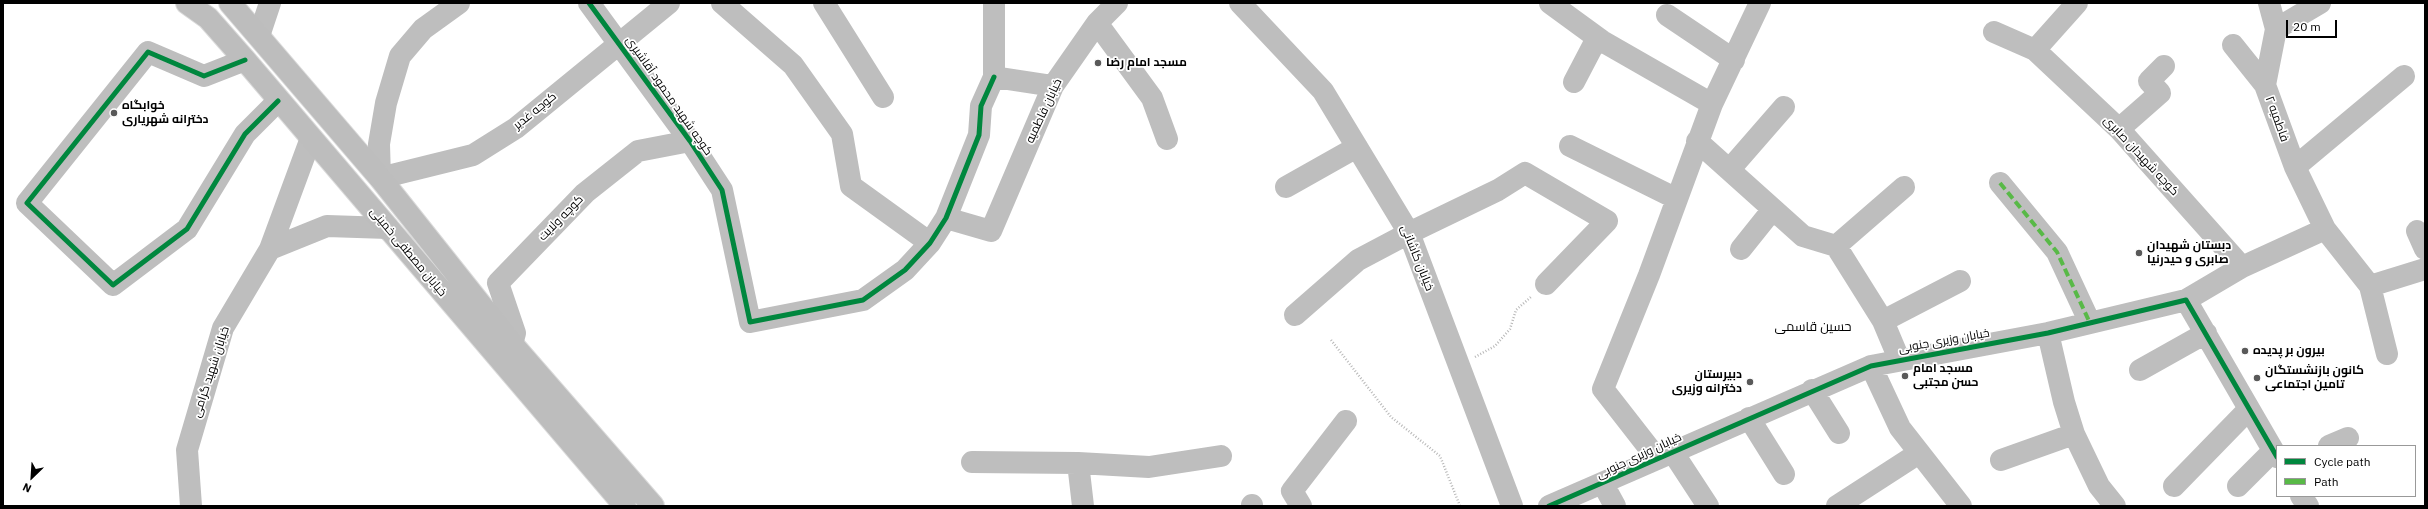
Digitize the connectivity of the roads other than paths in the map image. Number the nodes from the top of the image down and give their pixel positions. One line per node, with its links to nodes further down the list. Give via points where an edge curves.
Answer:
1 (187, 3): 26 (main road, خیابان مصطفی خمینی, via 208,18)
2 (230, 3): 21 (main road, خیابان مصطفی خمینی)
3 (270, 3): 21 (street)
4 (459, 3): 47 (street, via 423,29 400,56 386,103 379,144)
5 (589, 3): 23 (street, کوچه شهید محمود آقاشیری)
6 (669, 3): 23 (street, کوچه غدیر)
7 (722, 3): 57 (street, via 793,65 842,134 851,186)
8 (824, 3): 34 (street)
9 (994, 3): 30 (street)
10 (1117, 3): 18 (street, خیابان فاطمیه)
11 (1240, 3): 44 (street, خیابان کاشانی, via 1323,91)
12 (1550, 3): 22 (street)
13 (1760, 3): 27 (street)
14 (2077, 3): 25 (street)
15 (2269, 3): 19 (street, فاطمیه ۲)
16 (2320, 3): 19 (street)
17 (1667, 15): 27 (street)
18 (1097, 23): 33 (street, خیابان فاطمیه); 40 (street, via 1152,98)
19 (2276, 29): 32 (street, فاطمیه ۲)
20 (1994, 32): 25 (street, کوچه شهیدان صابری)
21 (259, 36): 47 (main road, خیابان مصطفی خمینی)
22 (1597, 38): 31 (street); 36 (street)
23 (619, 43): 41 (street, کوچه شهید محمود آقاشیری); 47 (street, کوچه غدیر, via 516,128 473,156)
24 (2233, 45): 32 (street)
25 (2035, 50): 38 (street, کوچه شهیدان صابری)
26 (245, 60): 35 (main road, خیابان مصطفی خمینی); 35 (street, via 204,76 148,52 27,203 113,285 187,230 245,134)
27 (1734, 60): 36 (street)
28 (2164, 66): 38 (street, via 2149,81 2160,94)
29 (2404, 76): 45 (street)
30 (994, 77): 33 (street); 53 (street, via 981,106 979,135)
31 (1574, 82)
32 (2264, 84): 45 (street, فاطمیه ۲)
33 (1053, 86): 53 (street, خیابان فاطمیه, via 991,231)
34 (883, 97)
35 (278, 101): 39 (main road, خیابان مصطفی خمینی)
36 (1712, 104): 42 (street)
37 (1784, 107): 46 (street)
38 (2119, 129): 61 (street, کوچه شهیدان صابری)
39 (311, 138): 54 (main road, خیابان مصطفی خمینی); 59 (street, خیابان شهید گرامی)
40 (1167, 139)
41 (690, 141): 57 (street, کوچه شهید محمود آقاشیری, via 722,190 750,322 863,300 905,270); 72 (street, کوچه ولایت, via 638,151 585,193 498,283 515,333)
42 (1697, 141): 46 (street); 51 (street)
43 (1570, 146): 51 (street)
44 (1357, 148): 49 (street); 56 (street, خیابان کاشانی)
45 (2295, 167): 55 (street, فاطمیه ۲)
46 (1730, 169): 52 (street)
47 (380, 178): 72 (main road, خیابان مصطفی خمینی)
48 (2000, 183): 69 (street, via 2057,252)
49 (1286, 187)
50 (1904, 187): 58 (street)
51 (1677, 199): 84 (street, via 1603,389)
52 (1773, 209): 58 (street, via 1803,236); 60 (street)
53 (946, 218): 57 (street)
54 (388, 228): 59 (street, via 326,226); 96 (main road, خیابان مصطفی خمینی)
55 (2325, 229): 61 (street, خیابان وزیری جنوبی); 65 (street, فاطمیه ۲)
56 (1409, 233): 64 (street, via 1498,190 1526,173 1607,221); 67 (street, via 1358,260); 100 (street, خیابان کاشانی)
57 (930, 243)
58 (1836, 246): 68 (street)
59 (270, 249): 95 (street, خیابان شهید گرامی, via 223,328 187,450)
60 (1742, 249)
61 (2242, 267): 66 (street, خیابان وزیری جنوبی)
62 (2425, 269): 65 (street)
63 (1960, 281): 68 (street)
64 (1546, 284)
65 (2370, 286): 73 (street)
66 (2186, 300): 69 (street, خیابان وزیری جنوبی); 71 (street)
67 (1295, 315)
68 (1883, 321): 74 (street)
69 (2090, 323): 70 (street, خیابان وزیری جنوبی)
70 (2048, 333): 74 (street, خیابان وزیری جنوبی); 82 (street)
71 (2206, 333): 76 (street); 78 (street)
72 (512, 344): 97 (main road, خیابان مصطفی خمینی)
73 (2387, 354)
74 (1899, 359): 75 (street, خیابان وزیری جنوبی)
75 (1871, 366): 77 (street, خیابان وزیری جنوبی); 83 (street, via 1900,428)
76 (2140, 370)
77 (1812, 390): 79 (street, خیابان وزیری جنوبی); 81 (street)
78 (2249, 408): 85 (street); 92 (street)
79 (1748, 418): 84 (street, خیابان وزیری جنوبی); 90 (street)
80 (1346, 421): 99 (street, via 1292,491)
81 (1839, 433)
82 (2074, 434): 87 (street); 106 (street, via 2099,486)
83 (1919, 453): 104 (street); 105 (street)
84 (1664, 454): 91 (street, خیابان وزیری جنوبی); 103 (street)
85 (2275, 454): 93 (street)
86 (1221, 456): 89 (street, via 1149,467)
87 (2001, 460)
88 (972, 462): 89 (street)
89 (1078, 463): 98 (street)
90 (1784, 474)
91 (1603, 484): 101 (street, خیابان وزیری جنوبی); 102 (street)
92 (2174, 486)
93 (2238, 486)
94 (2302, 497): 107 (street)
95 (191, 506)
96 (625, 506)
97 (653, 506)
98 (1083, 506)
99 (1301, 506)
100 (1512, 506)
101 (1549, 506)
102 (1615, 506)
103 (1708, 506)
104 (1837, 506)
105 (1961, 506)
106 (2115, 506)
107 (2308, 506)

